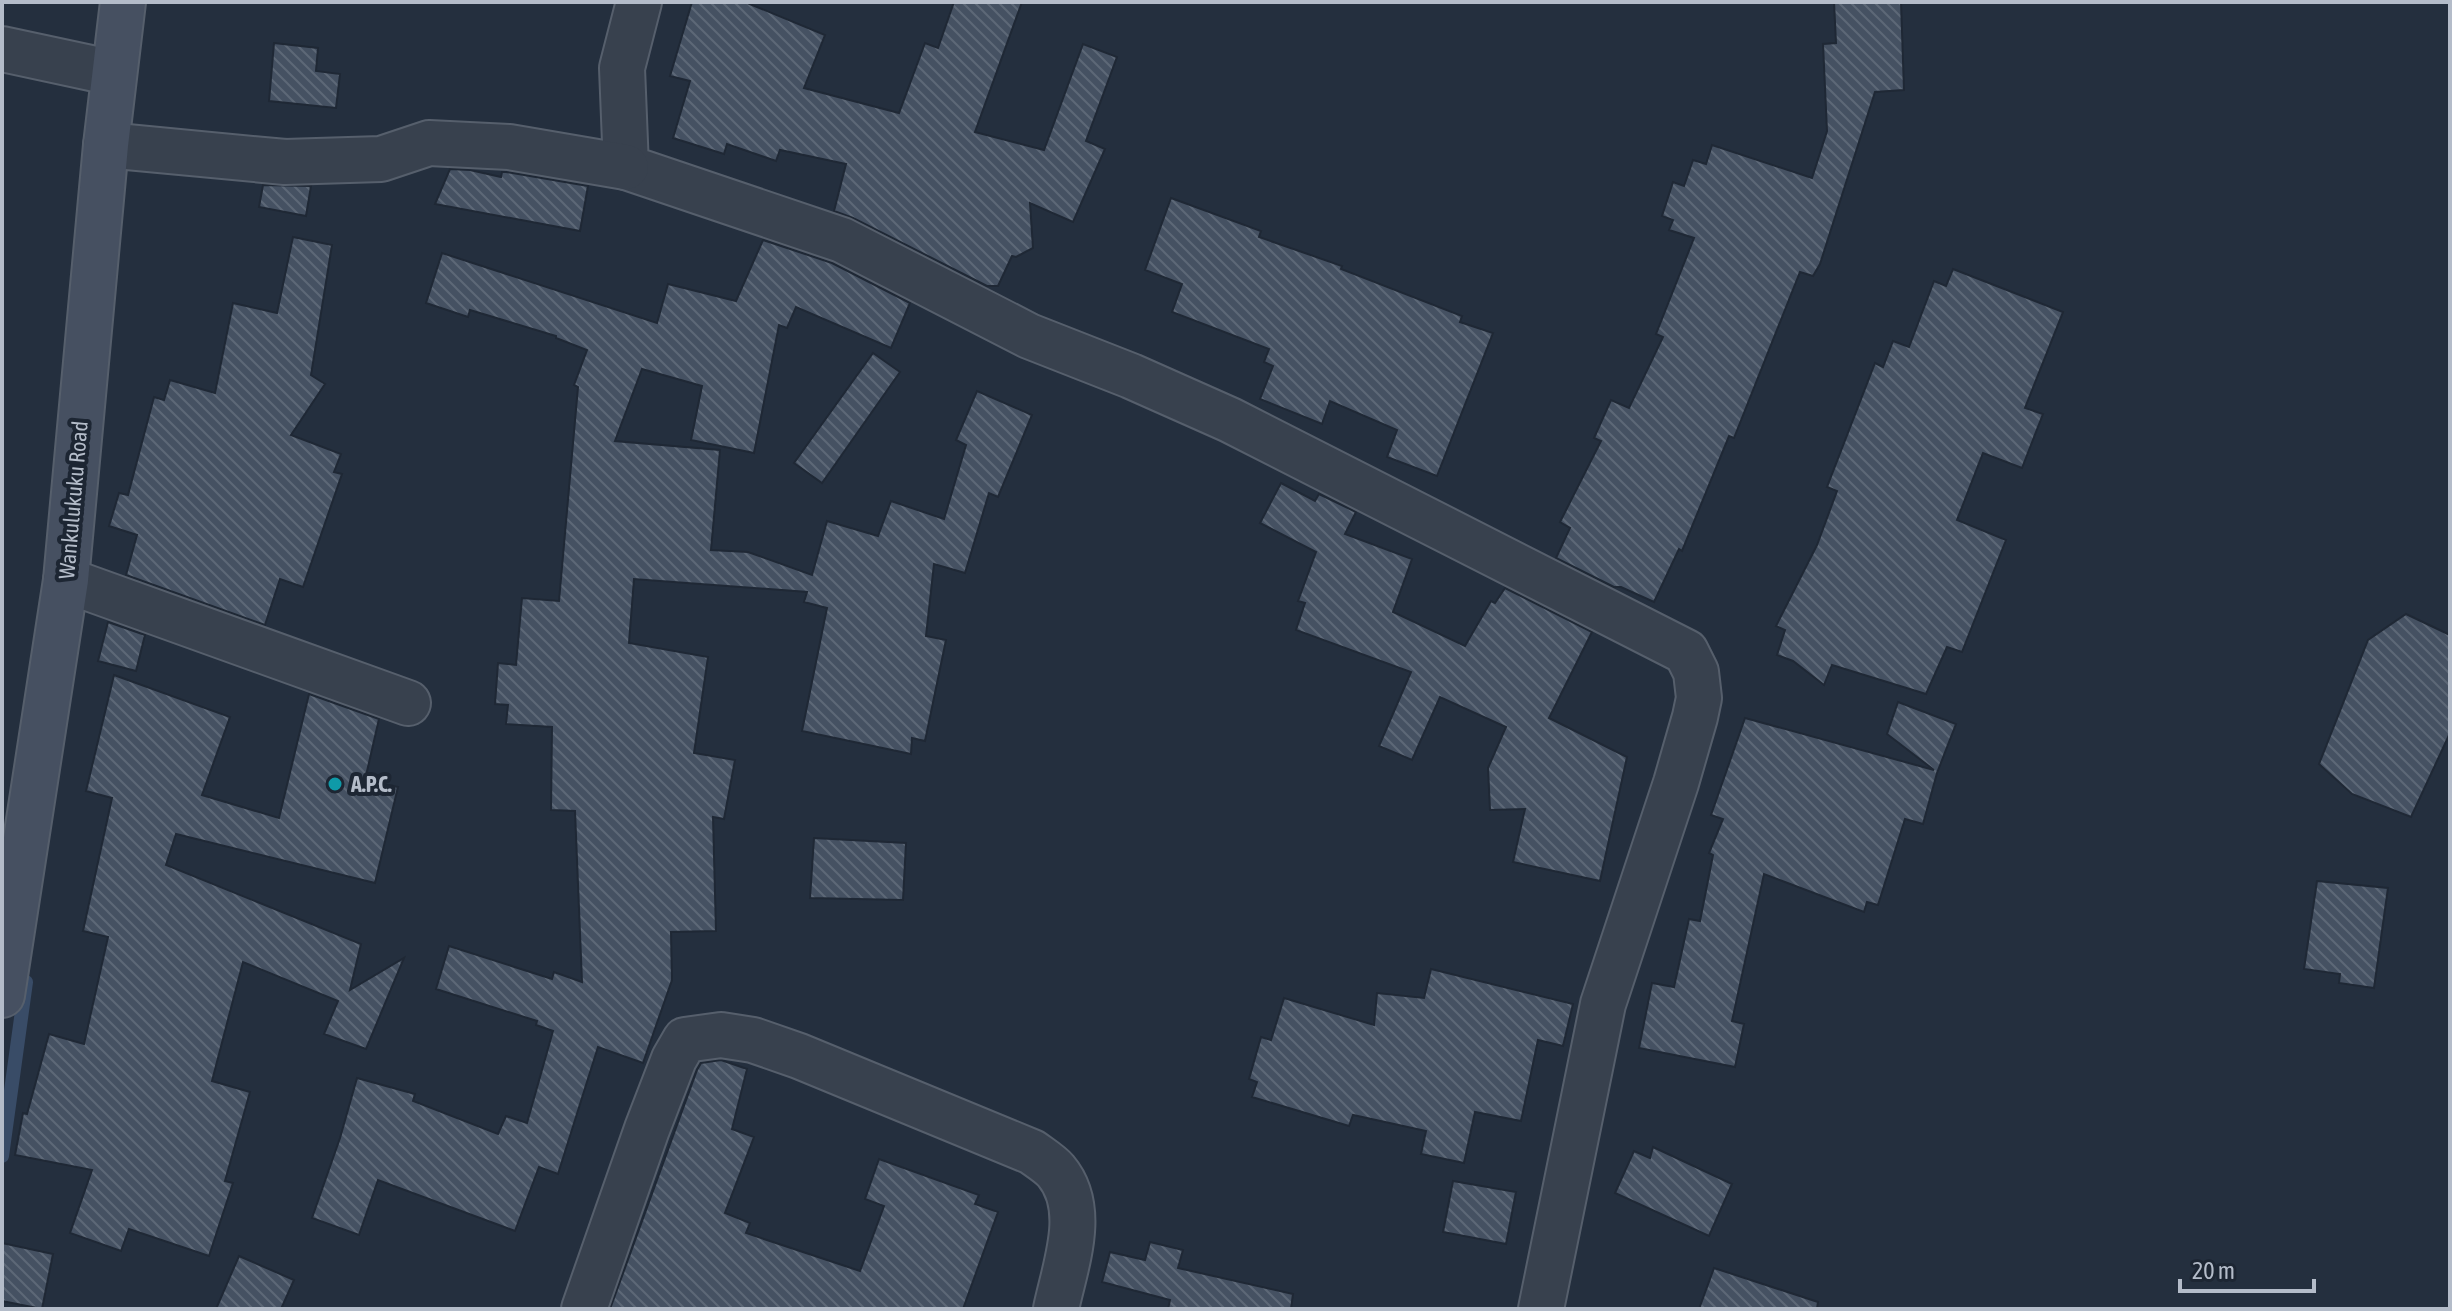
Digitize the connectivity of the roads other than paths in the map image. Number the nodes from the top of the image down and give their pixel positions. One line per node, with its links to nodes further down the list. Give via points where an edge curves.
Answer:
1 (123, 2): 4 (main road, Wankulukuku Road)
2 (639, 2): 6 (street, via 622,68)
3 (2, 49): 4 (street)
4 (114, 73): 5 (main road, Wankulukuku Road)
5 (106, 145): 6 (street, via 285,162 381,159 429,143 477,145); 7 (main road, Wankulukuku Road)
6 (626, 167): 12 (street, via 842,240 1029,336 1230,420 1686,652 1696,672 1695,717 1603,1004)
7 (66, 580): 8 (street); 9 (main road, Wankulukuku Road)
8 (408, 703)
9 (2, 995)
10 (584, 1309): 11 (street, via 674,1059 685,1040 721,1035 799,1056 1044,1161 1070,1194 1073,1223)
11 (1056, 1309)
12 (1541, 1309)

